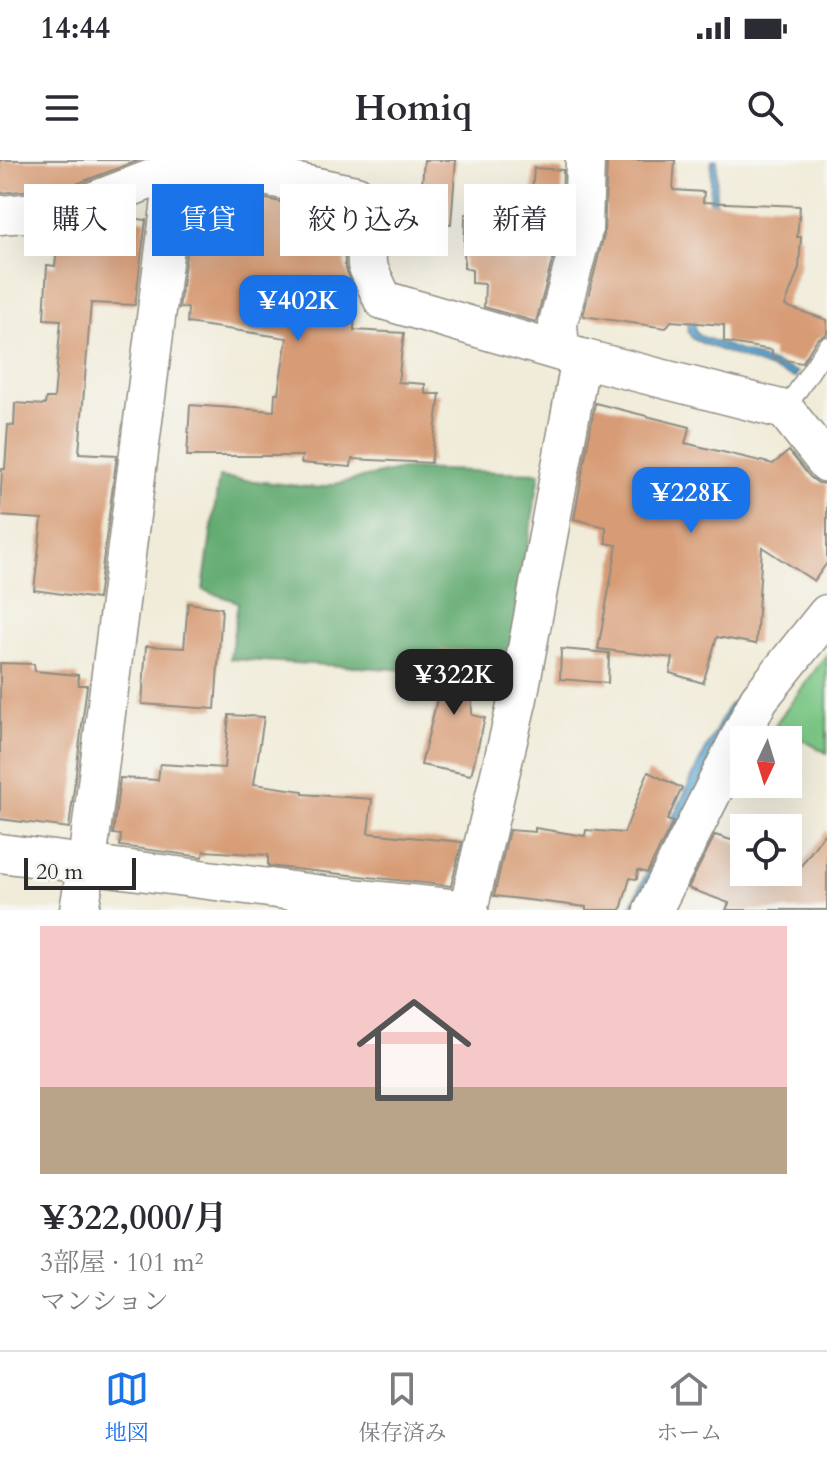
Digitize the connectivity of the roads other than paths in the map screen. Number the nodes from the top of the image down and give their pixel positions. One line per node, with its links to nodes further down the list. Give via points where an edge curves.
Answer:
1 (585, 160): 5 (street, via 583,230 558,323)
2 (175, 165): 3 (street, via 73,209); 5 (street, via 211,165 356,195 365,211 367,265 383,300); 10 (street)
3 (0, 215)
4 (827, 346): 6 (lane)
5 (571, 355): 6 (street); 12 (street, via 518,698)
6 (785, 410): 7 (street)
7 (827, 463)
8 (827, 614): 13 (street, via 759,699)
9 (0, 853): 10 (street)
10 (87, 863): 11 (street); 12 (street)
11 (79, 910)
12 (468, 910)
13 (653, 910)

